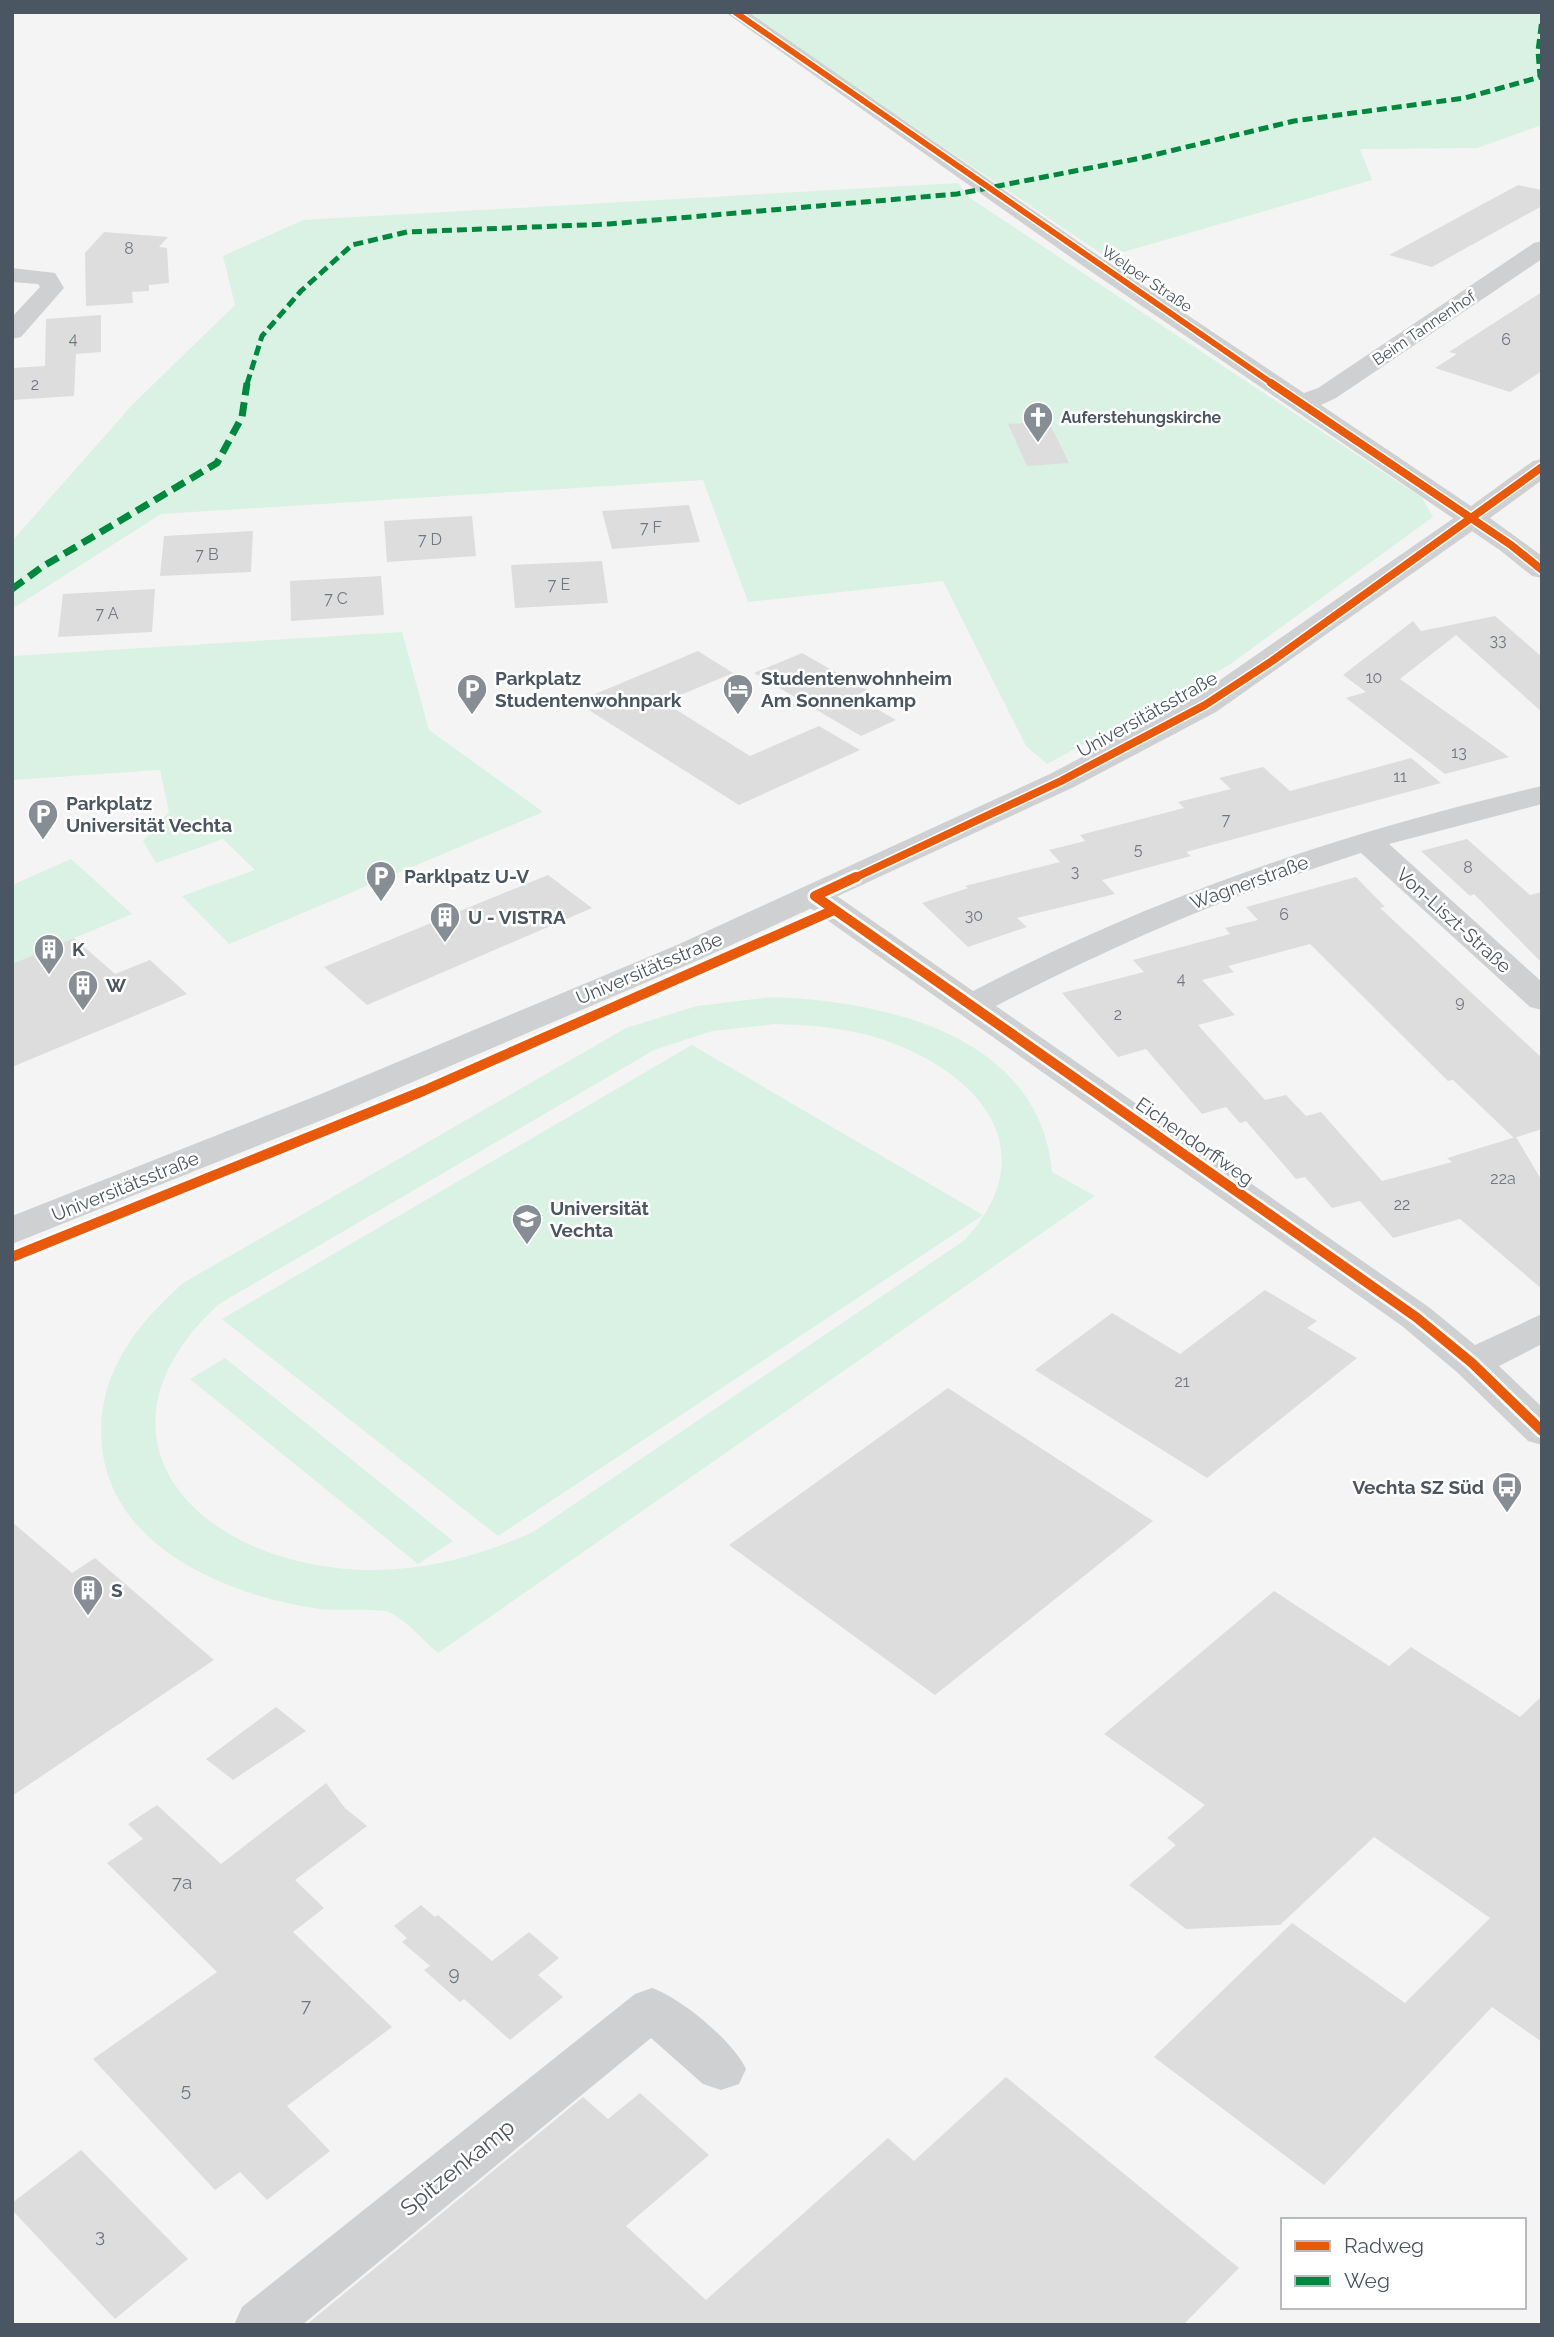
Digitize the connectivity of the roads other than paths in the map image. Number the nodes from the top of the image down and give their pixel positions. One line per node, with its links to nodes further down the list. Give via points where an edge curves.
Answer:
1 (735, 12): 5 (street, Welper Straße)
2 (1542, 248): 5 (street, Beim Tannenhof, via 1327,393)
3 (12, 275): 4 (street, via 47,278 52,288)
4 (12, 332)
5 (1303, 403): 7 (street, Welper Straße)
6 (1542, 467): 7 (street)
7 (1471, 519): 8 (street, Welper Straße); 11 (street, Universitätsstraße, via 1205,705 1061,781)
8 (1542, 570)
9 (1542, 795): 10 (street, Wagnerstraße)
10 (1366, 840): 12 (street, Von-Liszt-Straße); 13 (street, Wagnerstraße, via 1144,922)
11 (815, 896): 13 (street, Eichendorffweg); 14 (street, Universitätsstraße, via 334,1102)
12 (1542, 1000)
13 (970, 1006): 16 (street, Eichendorffweg, via 1416,1317)
14 (12, 1231)
15 (1542, 1327): 16 (street)
16 (1472, 1363): 17 (street, Eichendorffweg)
17 (1542, 1431)
18 (721, 2069): 19 (street, Spitzenkamp, via 653,2009)
19 (261, 2325)

